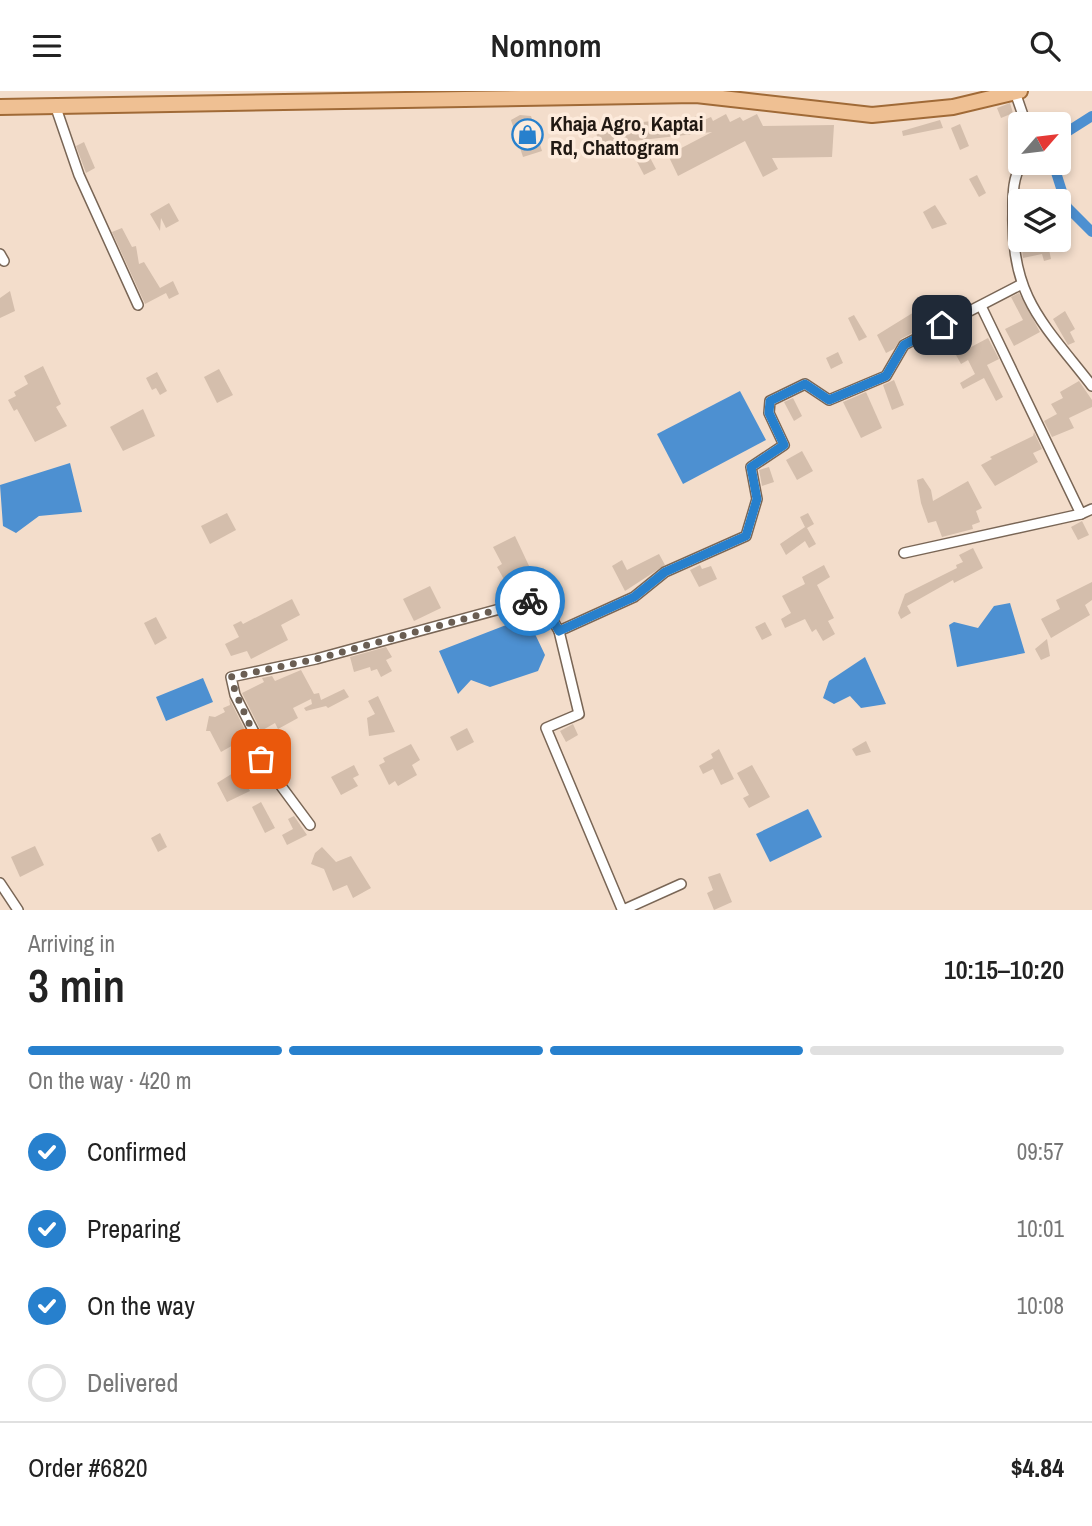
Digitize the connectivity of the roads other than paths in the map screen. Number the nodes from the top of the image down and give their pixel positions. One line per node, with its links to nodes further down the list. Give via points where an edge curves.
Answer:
1 (1017, 92): 2 (main road, via 953,107 872,114 696,95); 4 (street)
2 (55, 105): 3 (main road); 7 (street, via 79,175)
3 (0, 107)
4 (1023, 112)
5 (1014, 175): 6 (street, via 1012,236)
6 (1020, 285): 8 (street); 9 (street, via 1034,311)
7 (138, 305)
8 (981, 306): 11 (street); 13 (street, via 904,345 886,376 829,400 805,384 770,401 769,413 784,445 751,467 757,499 746,536 665,572 634,597)
9 (1092, 386)
10 (1092, 509): 11 (street)
11 (1081, 514): 12 (street)
12 (904, 553)
13 (559, 631): 14 (street, via 540,598 316,659 231,677 258,740 261,759); 18 (street, via 579,714 546,729)
14 (310, 825)
15 (0, 883): 17 (street)
16 (681, 884): 18 (street)
17 (18, 910)
18 (622, 910)

